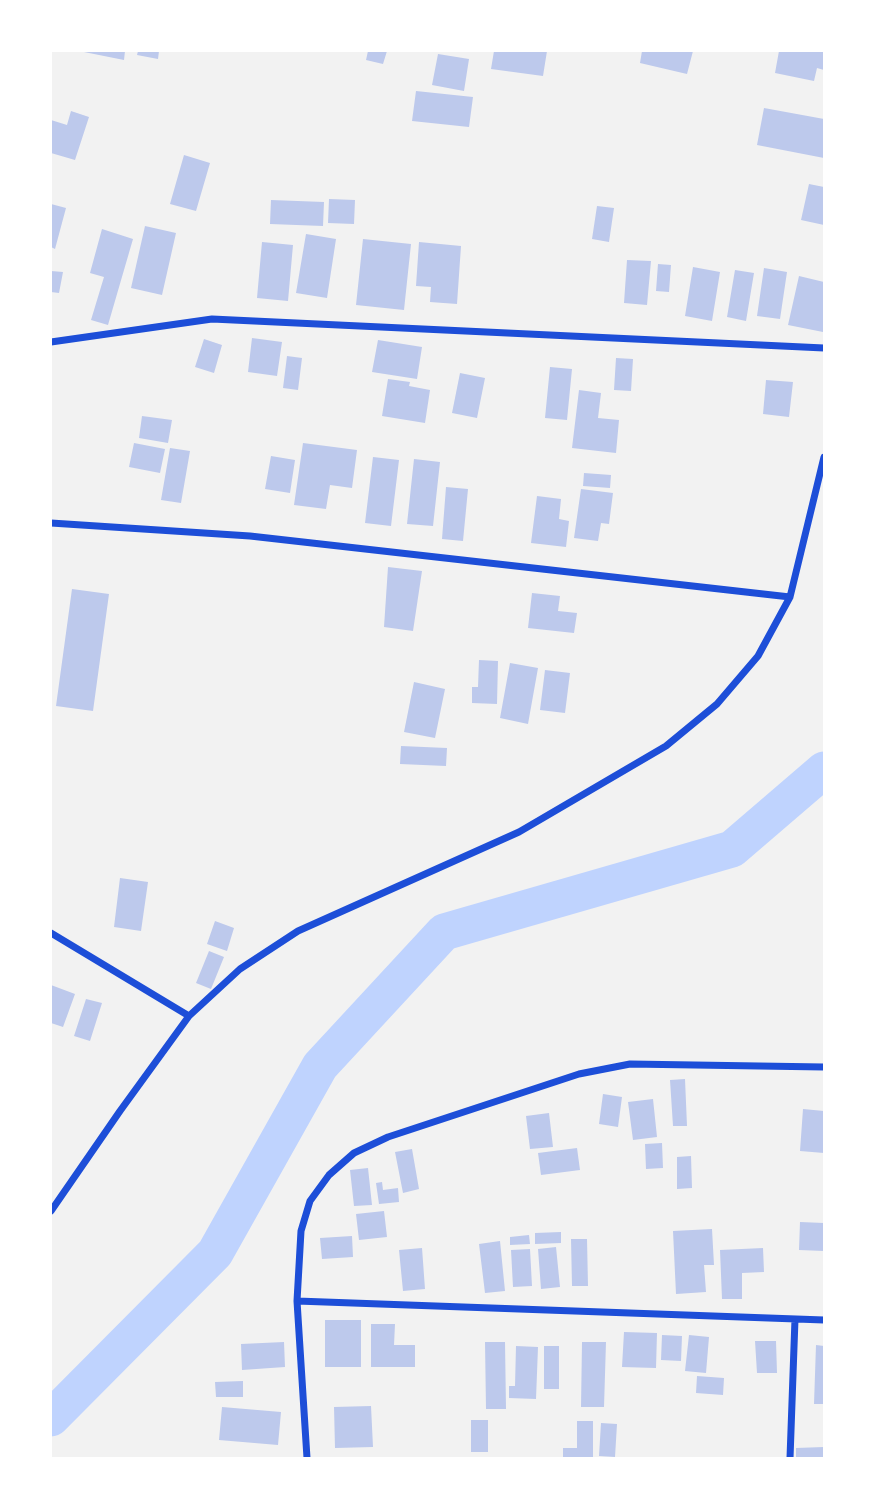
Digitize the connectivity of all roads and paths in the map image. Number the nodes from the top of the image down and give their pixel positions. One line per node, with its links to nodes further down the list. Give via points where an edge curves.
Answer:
1 (51, 342): 2 (street, via 212,319)
2 (824, 348)
3 (824, 457): 5 (street)
4 (51, 523): 5 (street, via 250,536)
5 (790, 597): 7 (street, via 758,656 717,704 666,746 519,832 298,931 240,969)
6 (51, 933): 7 (street)
7 (189, 1016): 9 (street)
8 (824, 1067): 10 (street, via 630,1064 568,1077 365,1148 329,1175 310,1201 301,1231)
9 (51, 1211)
10 (297, 1301): 11 (street); 13 (street)
11 (794, 1318): 12 (street); 14 (street)
12 (824, 1320)
13 (307, 1458)
14 (790, 1458)

